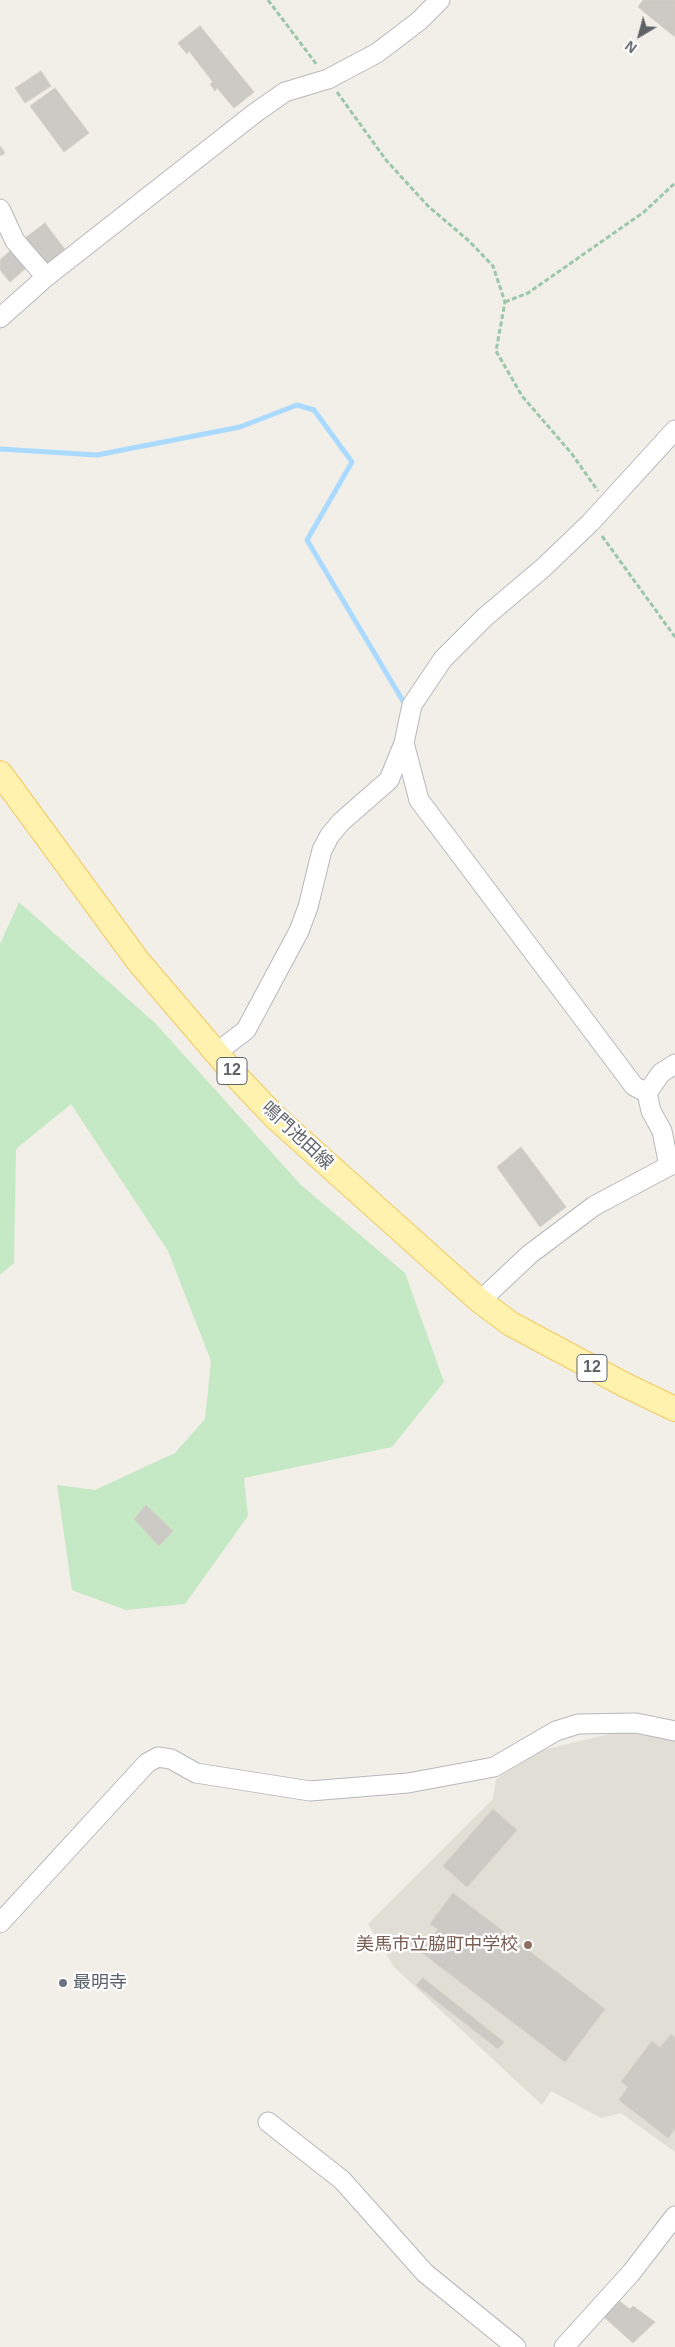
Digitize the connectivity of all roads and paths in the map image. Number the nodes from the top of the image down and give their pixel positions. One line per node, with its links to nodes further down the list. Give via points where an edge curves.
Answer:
1 (268, 0): 3 (path)
2 (440, 0): 3 (street, via 419,22 377,53)
3 (328, 79): 6 (street, via 285,92 255,113); 7 (path, via 386,160 428,206 494,266)
4 (675, 183): 7 (path, via 636,218 528,293)
5 (0, 209): 6 (street, via 14,241)
6 (46, 277): 8 (street)
7 (505, 302): 10 (path, via 496,351 522,396 572,454)
8 (0, 318)
9 (675, 430): 10 (street)
10 (607, 504): 11 (street)
11 (591, 522): 12 (path); 13 (street, via 443,659 412,705)
12 (675, 636)
13 (404, 743): 15 (street, via 389,780 330,835 322,850 299,931 246,1030); 17 (street, via 419,800 634,1086)
14 (0, 773): 15 (main road, 鳴門池田線 / 12, via 138,961)
15 (216, 1053): 19 (main road, 鳴門池田線 / 12, via 275,1117)
16 (675, 1064): 17 (street, via 661,1073)
17 (647, 1093): 18 (street)
18 (672, 1167): 19 (street, via 594,1206 530,1254)
19 (480, 1301): 20 (main road, 鳴門池田線 / 12, via 511,1324 556,1350)
20 (675, 1408)
21 (675, 1731): 22 (street, via 636,1723 578,1724 556,1731 494,1767 408,1783 310,1790 196,1773 171,1759 158,1757 147,1763)
22 (0, 1923)
23 (268, 2122): 25 (street, via 342,2180 426,2273)
24 (675, 2216): 26 (street, via 631,2273)
25 (516, 2347)
26 (564, 2347)

